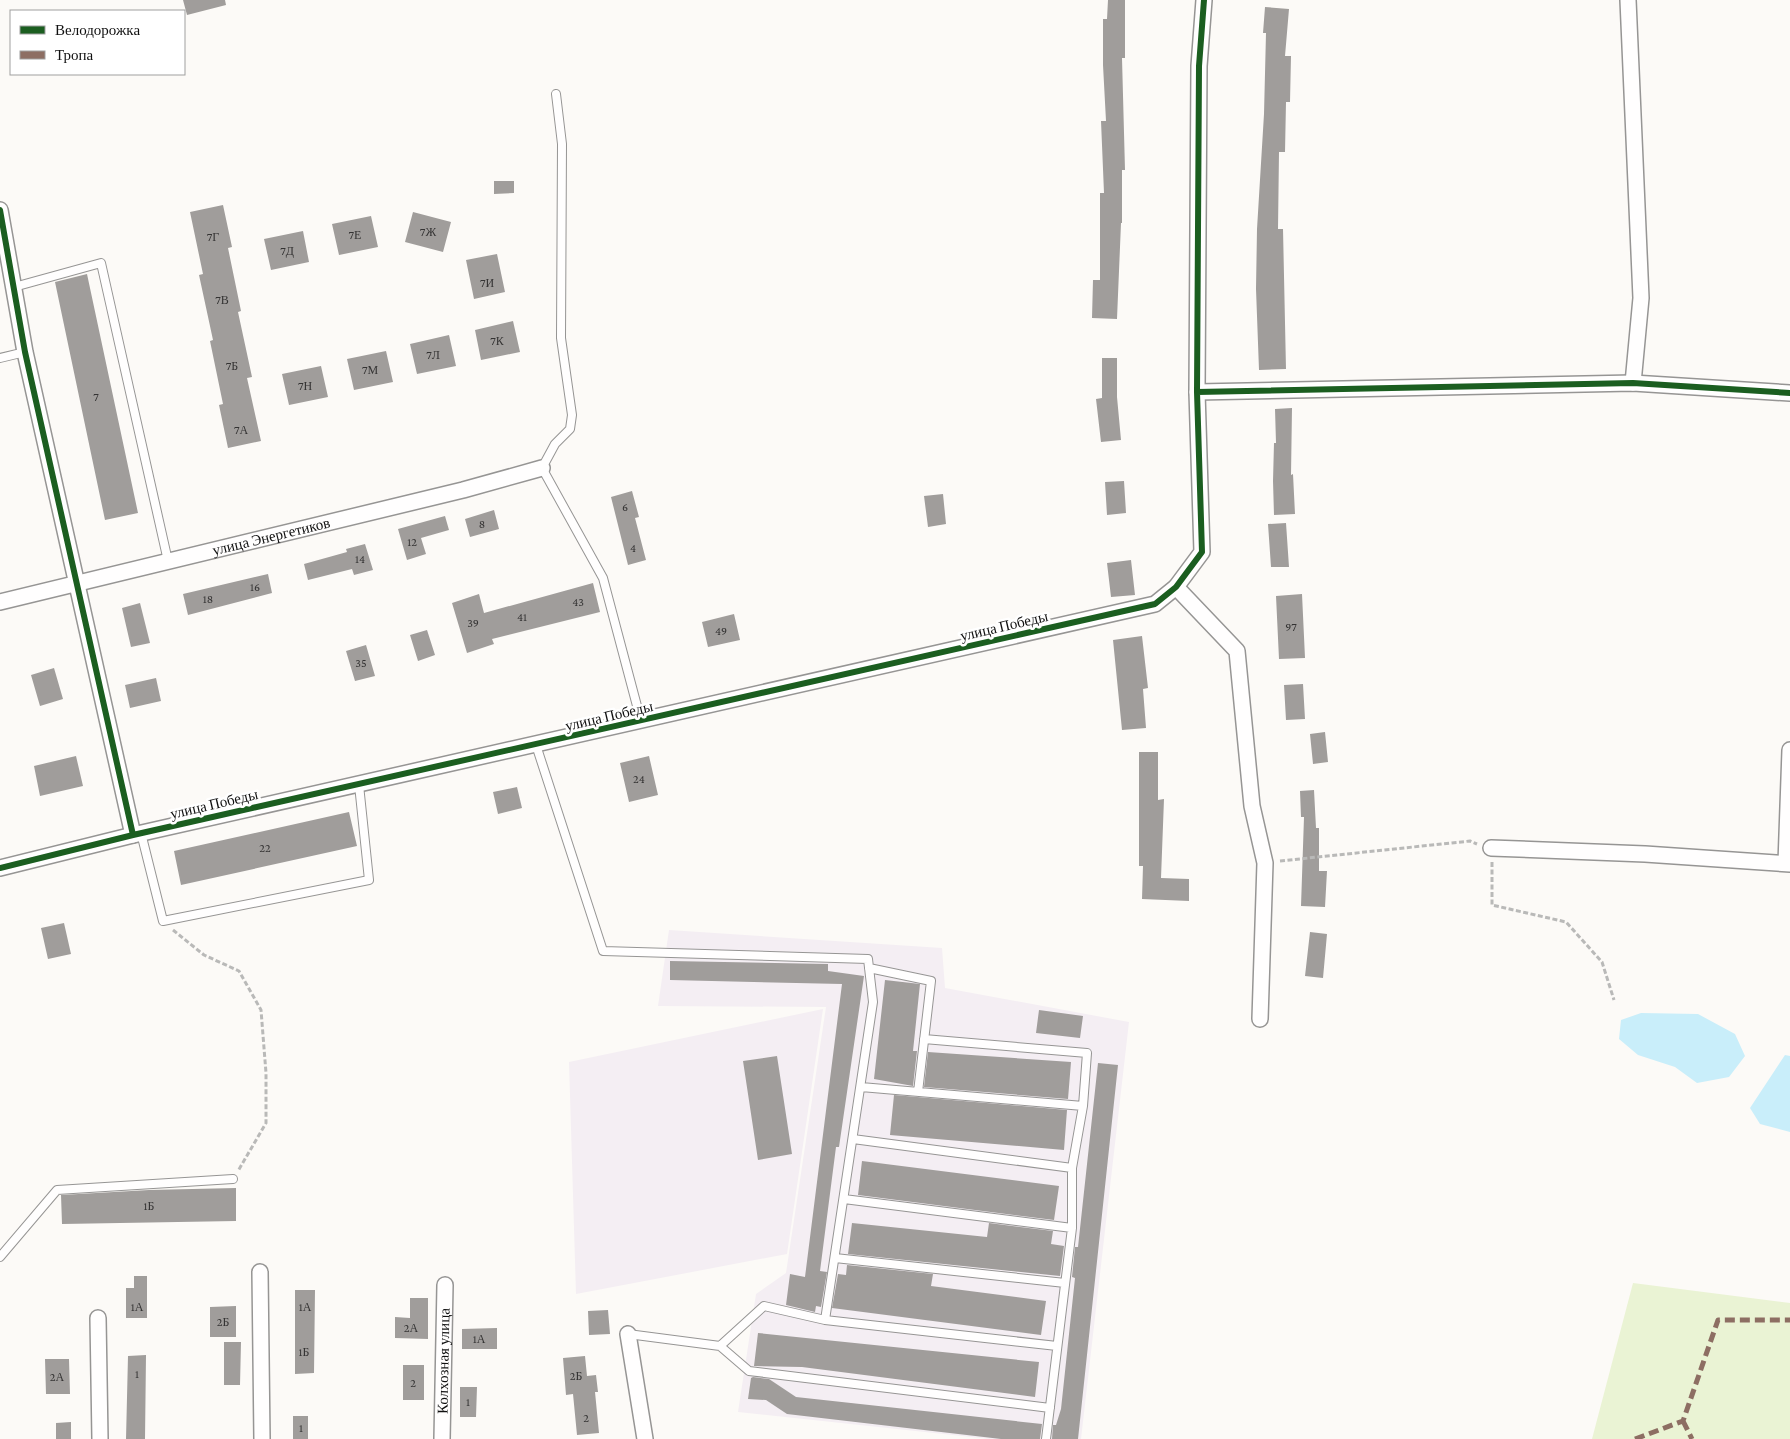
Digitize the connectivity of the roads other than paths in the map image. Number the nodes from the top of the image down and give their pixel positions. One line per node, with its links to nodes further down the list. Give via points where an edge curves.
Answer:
1 (1204, 0): 9 (street, via 1199,66)
2 (1628, 0): 8 (street, via 1641,298)
3 (556, 94): 11 (lane, via 562,144 561,338 572,416 570,429 556,444)
4 (0, 210): 5 (street)
5 (14, 287): 6 (street); 12 (lane, via 101,263)
6 (25, 352): 7 (lane); 13 (street)
7 (0, 358)
8 (1633, 383): 9 (street); 10 (street)
9 (1197, 392): 14 (street, улица Победы, via 1202,552)
10 (1790, 393)
11 (542, 468): 12 (street, улица Энергетиков); 16 (lane, via 603,578)
12 (168, 561): 13 (street, улица Энергетиков)
13 (77, 583): 15 (street, улица Энергетиков); 20 (street)
14 (1176, 586): 16 (street, улица Победы, via 1155,604); 25 (street, via 1237,651 1252,806 1265,863)
15 (0, 602)
16 (641, 721): 17 (street, улица Победы)
17 (536, 745): 19 (street, улица Победы); 24 (lane, via 603,951 868,959)
18 (1790, 750): 22 (street)
19 (359, 785): 20 (street, улица Победы); 20 (lane, via 368,880 163,921)
20 (137, 834): 23 (street, улица Победы)
21 (1492, 848): 22 (street)
22 (1788, 864)
23 (0, 868)
24 (869, 968): 26 (lane, via 931,981); 27 (lane, via 873,1002)
25 (1260, 1019)
26 (924, 1039): 28 (lane); 29 (lane, via 1087,1052)
27 (861, 1086): 28 (lane); 30 (lane)
28 (918, 1092): 29 (lane)
29 (1083, 1106): 31 (lane)
30 (853, 1139): 31 (lane); 33 (lane)
31 (1072, 1168): 34 (lane)
32 (233, 1179): 35 (lane, via 57,1190)
33 (844, 1200): 34 (lane); 36 (lane)
34 (1072, 1228): 38 (lane)
35 (0, 1257)
36 (835, 1258): 38 (lane); 41 (lane)
37 (260, 1272): 47 (street)
38 (1065, 1283): 44 (lane)
39 (445, 1285): 48 (street, Колхозная улица)
40 (98, 1318): 46 (street)
41 (825, 1320): 43 (lane, via 764,1306); 44 (lane)
42 (628, 1334): 43 (lane); 49 (street)
43 (720, 1346): 45 (lane, via 749,1371)
44 (1057, 1346): 45 (lane)
45 (1050, 1408): 50 (lane)
46 (100, 1439)
47 (262, 1439)
48 (442, 1439)
49 (645, 1439)
50 (1046, 1439)

